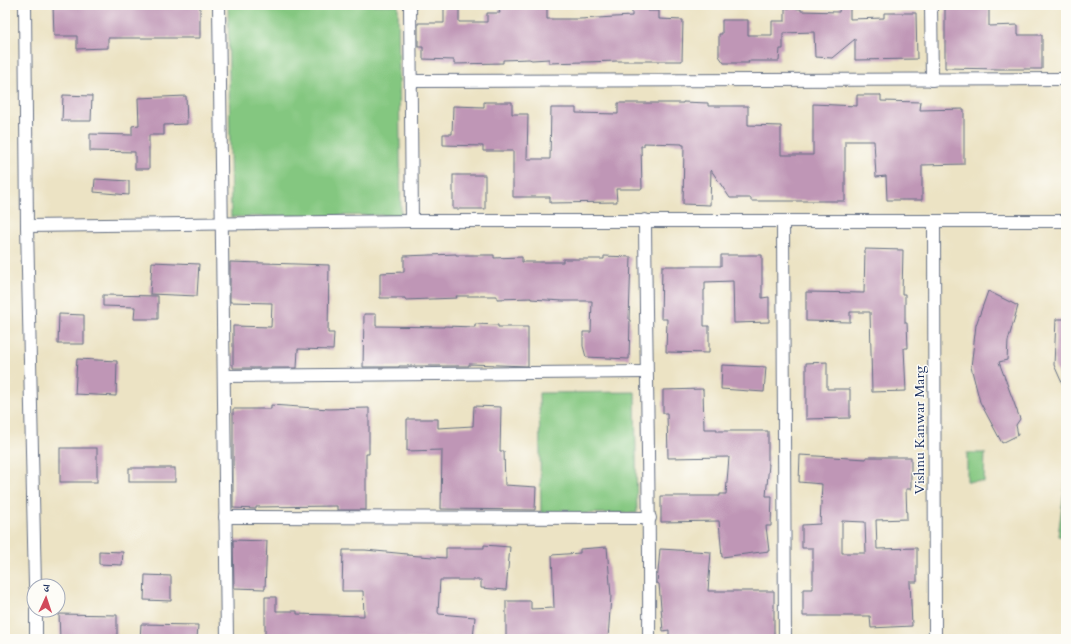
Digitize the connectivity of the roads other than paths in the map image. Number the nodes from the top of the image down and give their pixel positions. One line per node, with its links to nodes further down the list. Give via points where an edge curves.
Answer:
1 (25, 5): 14 (street)
2 (219, 5): 13 (street)
3 (410, 5): 7 (street)
4 (931, 5): 6 (street)
5 (1066, 79): 6 (street)
6 (932, 80): 7 (street)
7 (411, 81): 9 (street)
8 (645, 220): 9 (street); 10 (street); 15 (street)
9 (412, 221): 13 (street)
10 (783, 221): 11 (street); 24 (street)
11 (934, 221): 12 (street); 25 (street, Vishnu Kanwar Marg)
12 (1066, 221)
13 (221, 223): 14 (street); 16 (street)
14 (28, 226): 19 (street)
15 (646, 372): 16 (street); 18 (street)
16 (224, 376): 17 (street)
17 (225, 517): 18 (street); 22 (street)
18 (650, 518): 23 (street)
19 (35, 578)
20 (36, 618): 21 (street)
21 (36, 639)
22 (227, 639)
23 (649, 639)
24 (785, 639)
25 (934, 639)

